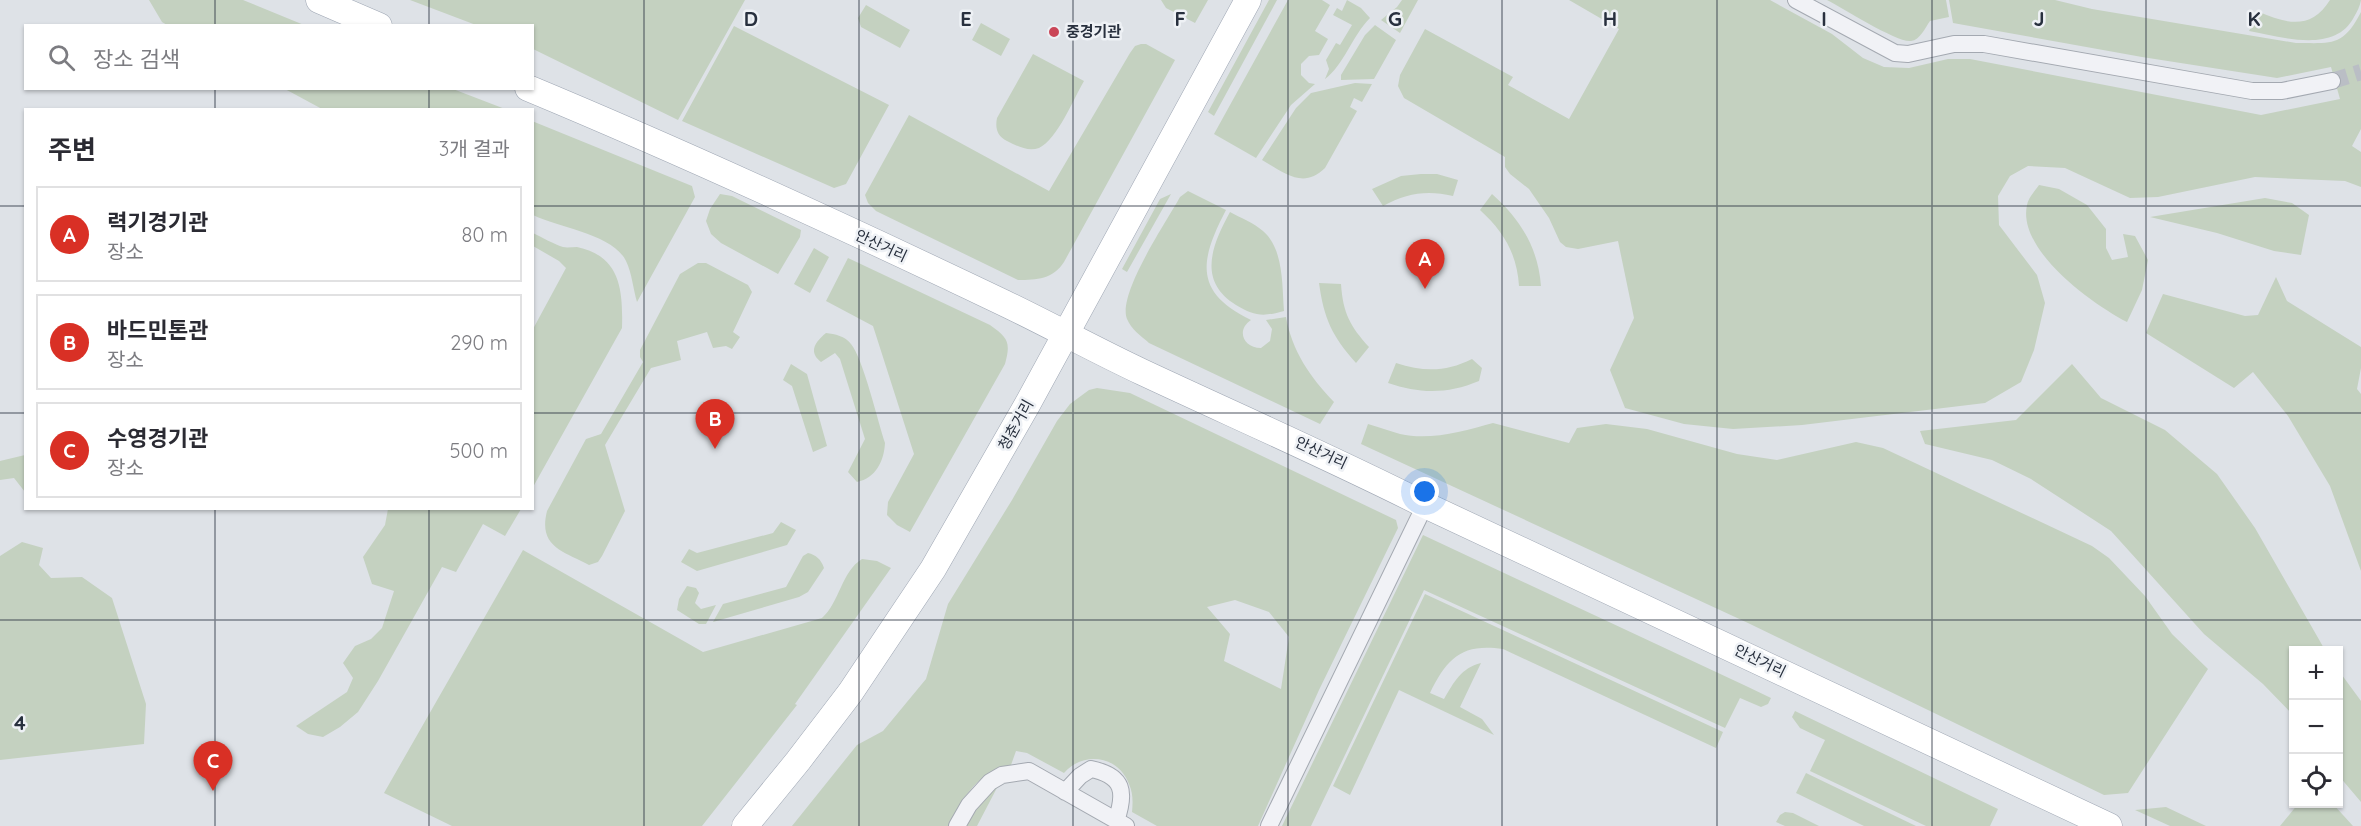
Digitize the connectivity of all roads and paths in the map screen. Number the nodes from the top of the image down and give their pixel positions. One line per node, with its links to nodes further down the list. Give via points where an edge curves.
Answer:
1 (320, 0): 4 (main road)
2 (1248, 0): 7 (main road, 청춘거리)
3 (1796, 0): 5 (street, via 1895,54 1954,44 1984,44 2252,91 2282,91)
4 (374, 24)
5 (2332, 81)
6 (533, 90): 7 (main road, 안산거리, via 838,225)
7 (1066, 333): 8 (main road, 안산거리); 11 (main road, 청춘거리, via 971,506 899,621 831,718)
8 (1425, 504): 13 (street); 14 (main road, 안산거리)
9 (1065, 792): 10 (street); 10 (street, via 1091,769 1107,772 1118,782 1124,798); 12 (street, via 1029,771 1002,775 969,805)
10 (1121, 823)
11 (745, 826)
12 (957, 826)
13 (1269, 826)
14 (2109, 826)

